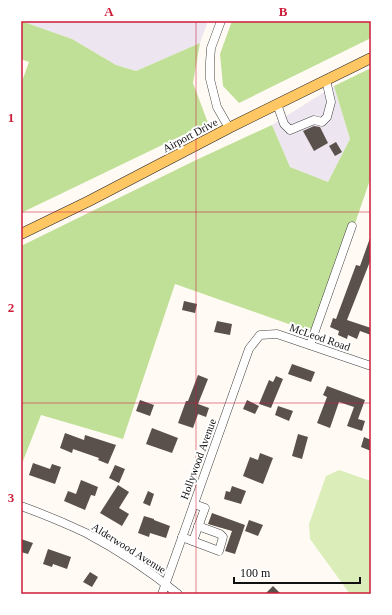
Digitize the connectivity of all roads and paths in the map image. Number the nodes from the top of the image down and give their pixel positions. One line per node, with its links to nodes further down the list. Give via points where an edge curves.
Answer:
1 (221, 21): 5 (street, via 212,48 210,79 217,107)
2 (371, 58): 3 (main road, Airport Drive)
3 (326, 80): 4 (main road, Airport Drive); 4 (street, via 331,102 327,117 322,122 314,120 290,130 284,124)
4 (277, 104): 5 (main road, Airport Drive)
5 (229, 128): 7 (main road, Airport Drive)
6 (352, 226): 9 (street)
7 (21, 234)
8 (260, 335): 9 (street, McLeod Road, via 277,334); 11 (street, Hollywood Avenue, via 249,349)
9 (310, 345): 10 (street, McLeod Road)
10 (371, 366)
11 (194, 504): 13 (street, via 205,508); 14 (street, Hollywood Avenue)
12 (21, 506): 16 (street, Alderwood Avenue, via 86,533)
13 (198, 526): 15 (street); 15 (street, via 223,537 219,551)
14 (182, 537): 15 (street); 16 (street, Hollywood Avenue)
15 (193, 541)
16 (166, 584): 17 (street, Hollywood Avenue); 18 (street, Alderwood Avenue)
17 (162, 594)
18 (178, 594)

